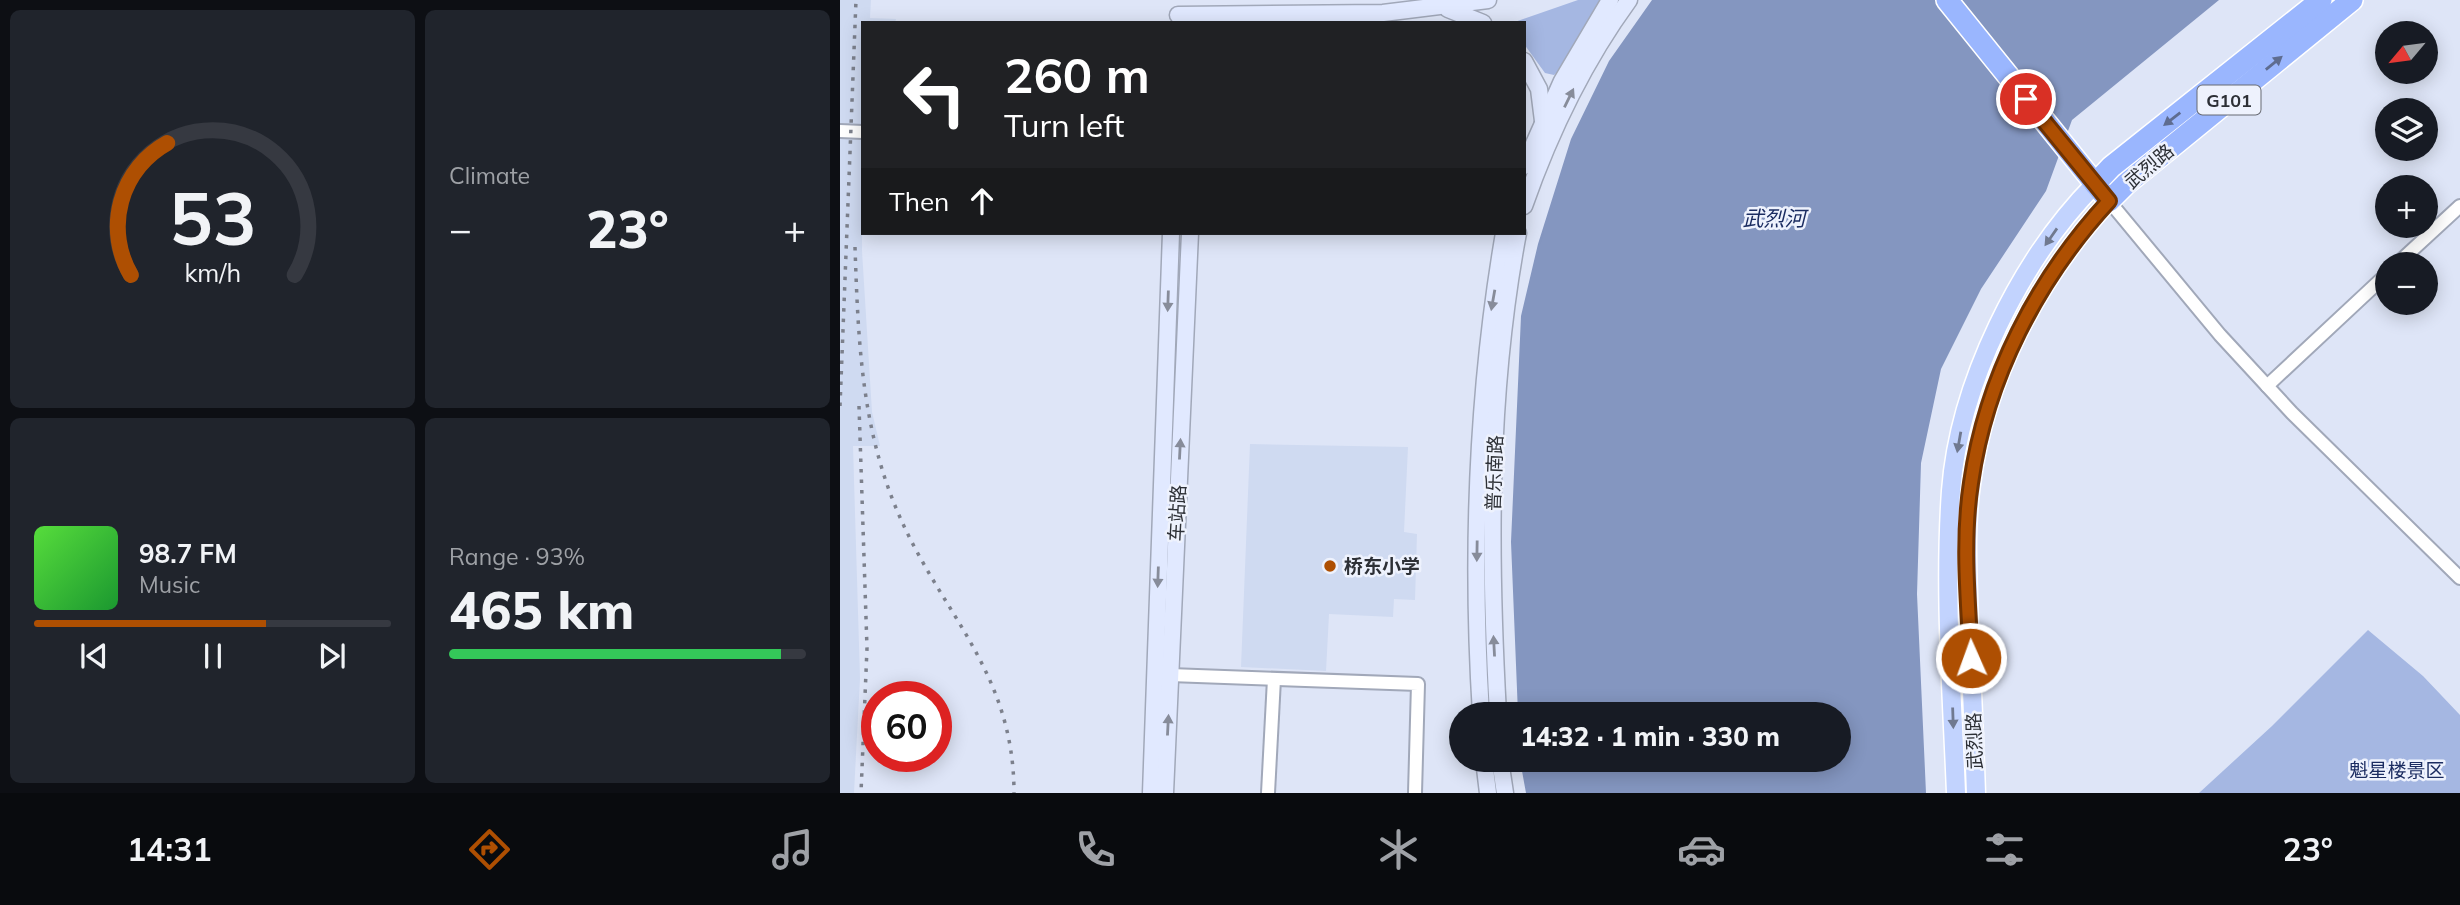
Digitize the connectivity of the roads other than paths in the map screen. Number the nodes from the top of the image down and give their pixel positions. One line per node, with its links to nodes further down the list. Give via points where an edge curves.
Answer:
1 (1488, 0): 7 (main road)
2 (1610, 0): 12 (main road)
3 (1629, 0): 17 (main road, one-way to 3, via 1544,148 1577,83)
4 (1947, 0): 16 (highway)
5 (2321, 0): 16 (highway, 武烈路 / G101, one-way to 16)
6 (2352, 0): 18 (highway, 武烈路 / G101, one-way to 6)
7 (1442, 8): 8 (main road, via 1383,13); 10 (main road)
8 (1200, 12): 9 (main road)
9 (1179, 13)
10 (1479, 21)
11 (1526, 65): 12 (main road, via 1539,89)
12 (1543, 121): 15 (main road)
13 (840, 131): 14 (street)
14 (861, 132)
15 (1526, 161)
16 (2095, 184): 18 (highway); 40 (main road, 武烈路, one-way to 40, via 2047,242 2012,300 1972,389 1960,435 1951,489 1949,553)
17 (1526, 200)
18 (2109, 201): 26 (street); 41 (main road, 武烈路, via 2068,251 2029,312 1994,386 1980,433 1970,485 1966,550)
19 (2460, 206): 24 (street)
20 (1171, 235): 34 (main road, 车站路, one-way to 34)
21 (1190, 235): 28 (main road, 车站路, one-way to 21)
22 (1504, 235): 30 (main road, 普乐南路, one-way to 30, via 1491,310 1478,494)
23 (1518, 235): 31 (main road, 普乐南路, one-way to 23, via 1492,559 1494,452 1498,365)
24 (2410, 252)
25 (2375, 285): 26 (street)
26 (2267, 386): 27 (street)
27 (2460, 578)
28 (1170, 675): 29 (street); 35 (main road, 车站路, one-way to 28)
29 (1273, 679): 36 (street); 37 (street, via 1418,684)
30 (1481, 702)
31 (1498, 702)
32 (1485, 772): 38 (main road)
33 (1502, 772): 39 (main road)
34 (1151, 793)
35 (1165, 793)
36 (1268, 793)
37 (1415, 793)
38 (1488, 793)
39 (1505, 793)
40 (1955, 793)
41 (1976, 793)

